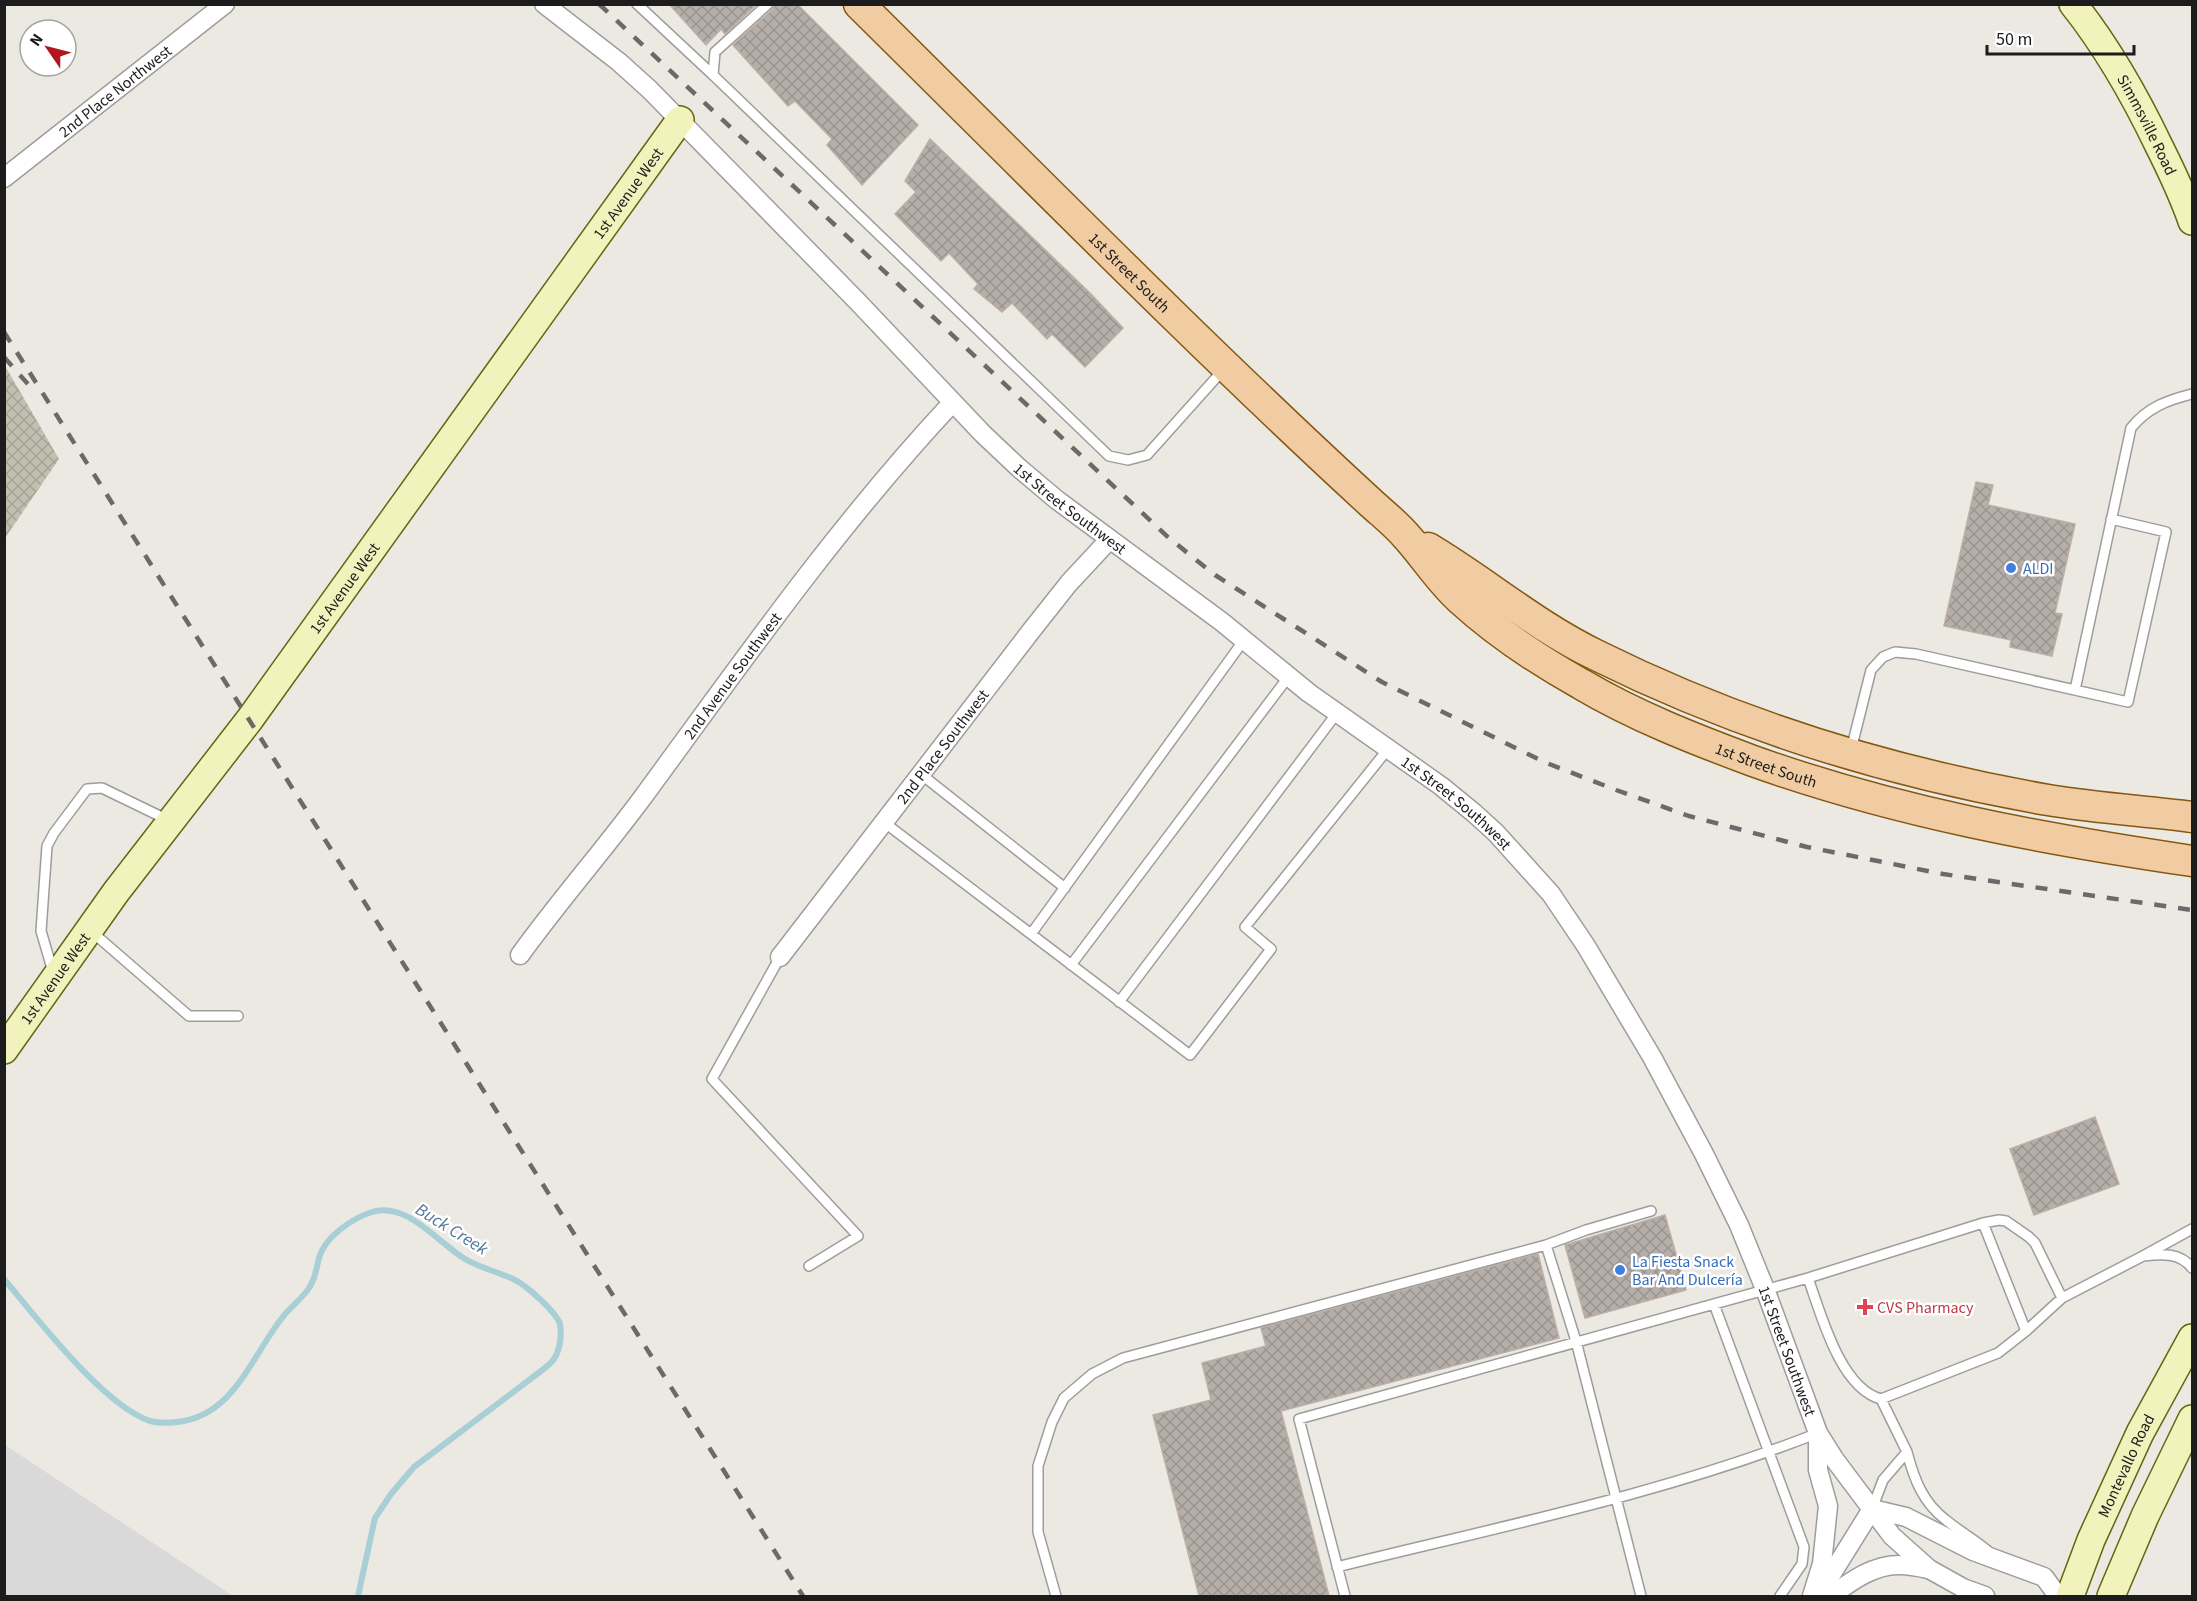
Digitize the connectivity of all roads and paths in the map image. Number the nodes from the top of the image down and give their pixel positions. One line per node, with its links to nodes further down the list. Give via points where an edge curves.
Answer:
1 (225, 4): 9 (street, 2nd Place Northwest)
2 (544, 4): 8 (street, 1st Street Southwest, via 619,62)
3 (637, 4): 7 (lane)
4 (768, 4): 7 (lane, via 715,52)
5 (860, 4): 11 (main road, 1st Street South)
6 (2073, 4): 10 (street, Simmsville Road, via 2139,104)
7 (713, 75): 11 (lane, via 1109,456 1128,460 1147,455)
8 (680, 120): 13 (street, 1st Street Southwest); 27 (street, 1st Avenue West, via 250,719)
9 (4, 178)
10 (2193, 221)
11 (1227, 366): 15 (main road, 1st Street South)
12 (2193, 394): 14 (lane, via 2157,405 2132,428)
13 (952, 403): 16 (street, 1st Street Southwest, via 1027,474); 33 (street, 2nd Avenue Southwest, via 829,546)
14 (2111, 519): 21 (lane); 21 (lane, via 2166,532 2128,702)
15 (1405, 534): 17 (main road, 1st Street South); 19 (main road, 1st Street South, via 1458,597)
16 (1109, 540): 18 (street, 1st Street Southwest); 25 (street, 2nd Place Southwest, via 1069,583)
17 (1560, 636): 19 (main road); 24 (main road, 1st Street South, via 1697,702)
18 (1244, 640): 20 (street, 1st Street Southwest); 30 (lane)
19 (1541, 660): 29 (main road, 1st Street South, via 1619,705 1673,730 1828,786 1990,828)
20 (1289, 676): 22 (street, 1st Street Southwest); 35 (lane)
21 (2075, 690): 24 (lane, via 1895,652 1882,657 1871,670)
22 (1337, 713): 23 (street, 1st Street Southwest); 37 (lane)
23 (1388, 749): 37 (lane, via 1245,927 1271,949 1190,1055); 48 (street, 1st Street Southwest, via 1496,832 1551,894 1662,1077 1739,1225)
24 (1851, 752): 26 (main road, 1st Street South, via 1969,784 2050,800)
25 (921, 775): 28 (street, 2nd Place Southwest); 30 (lane)
26 (2193, 817)
27 (170, 821): 31 (street, 1st Avenue West); 36 (lane, via 102,789 87,789 76,800 47,846 41,931)
28 (885, 823): 32 (lane); 34 (street, 2nd Place Southwest)
29 (2193, 861)
30 (1065, 888): 32 (lane)
31 (89, 930): 36 (street, 1st Avenue West); 38 (lane, via 189,1016)
32 (1031, 934): 35 (lane)
33 (520, 955)
34 (780, 957): 45 (lane, via 712,1079 858,1236)
35 (1071, 965): 37 (lane)
36 (55, 978): 39 (street, 1st Avenue West)
37 (1119, 1002)
38 (238, 1016)
39 (4, 1050)
40 (1651, 1210): 43 (lane)
41 (1983, 1223): 47 (lane); 49 (lane, via 2006,1221 2029,1237); 51 (lane)
42 (2193, 1228): 44 (lane)
43 (1546, 1245): 53 (lane); 65 (lane, via 1123,1358 1092,1374 1064,1398 1038,1466 1038,1532)
44 (2143, 1256): 46 (lane, via 2178,1257); 49 (lane)
45 (809, 1266)
46 (2193, 1268)
47 (1808, 1278): 48 (lane); 54 (lane, via 1849,1374 1860,1389)
48 (1765, 1289): 50 (lane); 56 (street, 1st Street Southwest)
49 (2062, 1298): 51 (lane)
50 (1714, 1304): 53 (lane); 57 (lane)
51 (2026, 1331): 54 (lane, via 1998,1353)
52 (2193, 1338): 74 (street, Montevallo Road, via 2140,1432)
53 (1576, 1341): 59 (lane); 62 (lane, via 1299,1419)
54 (1881, 1399): 58 (lane)
55 (2193, 1419): 75 (street)
56 (1818, 1433): 57 (lane); 60 (street, 1st Street Southwest); 69 (street, via 1818,1470 1828,1506 1822,1564)
57 (1770, 1452): 59 (lane); 68 (lane, via 1804,1547 1802,1564)
58 (1907, 1452): 60 (lane, via 1883,1480); 61 (lane, via 1928,1503)
59 (1616, 1498): 62 (lane); 67 (lane)
60 (1872, 1509): 61 (street, via 1906,1517); 63 (street, 1st Street Southwest, via 1892,1536); 70 (street)
61 (2001, 1562): 73 (street, via 2044,1577)
62 (1337, 1567): 66 (lane)
63 (1929, 1569): 64 (street); 71 (street, via 1886,1566 1860,1576)
64 (1967, 1592): 72 (street)
65 (1056, 1596)
66 (1345, 1596)
67 (1641, 1596)
68 (1780, 1596)
69 (1812, 1596)
70 (1817, 1596)
71 (1831, 1596)
72 (1985, 1596)
73 (2058, 1596)
74 (2070, 1596)
75 (2110, 1596)

